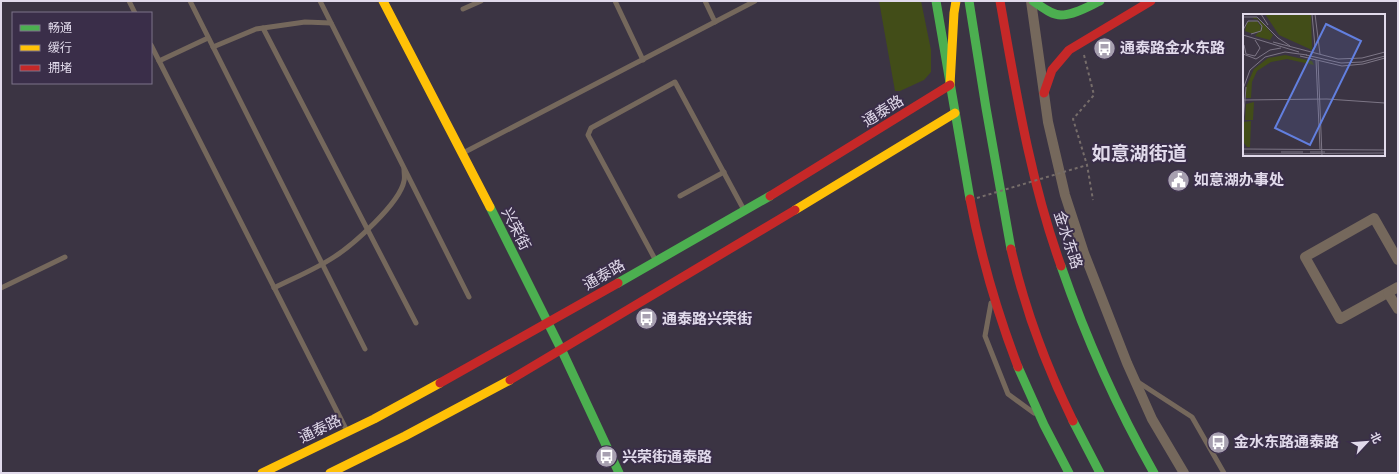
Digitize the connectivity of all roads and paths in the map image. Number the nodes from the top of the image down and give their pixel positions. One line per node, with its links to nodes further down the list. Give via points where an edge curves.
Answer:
1 (129, 1): 17 (lane)
2 (190, 1): 21 (lane)
3 (320, 1): 19 (lane)
4 (383, 1): 30 (street, 兴荣街)
5 (481, 1): 16 (lane)
6 (615, 1): 25 (lane)
7 (705, 1): 18 (lane)
8 (755, 1): 18 (lane)
9 (936, 1): 27 (street)
10 (956, 1): 27 (street)
11 (969, 1): 61 (street, via 1008,231 1020,284 1032,324 1054,379)
12 (1000, 1): 62 (street, 金水东路, via 1022,124 1047,223 1093,349 1124,418)
13 (1032, 1): 14 (street, via 1062,15); 28 (street)
14 (1100, 1)
15 (1151, 1): 22 (street)
16 (463, 9)
17 (134, 12)
18 (715, 22): 25 (lane)
19 (331, 23): 20 (lane, via 305,22); 32 (lane)
20 (263, 28): 24 (lane); 38 (lane)
21 (208, 38): 24 (lane); 26 (lane)
22 (1081, 42): 28 (street, via 1069,50 1052,70); 31 (path, via 1094,95 1073,119)
23 (152, 47): 26 (lane)
24 (213, 47): 42 (lane)
25 (643, 60): 30 (lane)
26 (159, 61): 45 (lane)
27 (950, 85): 29 (street); 37 (street, 通泰路)
28 (1044, 94): 54 (street, via 1065,195 1084,253)
29 (956, 114): 47 (street, via 970,195); 53 (street)
30 (462, 154): 51 (street, 兴荣街)
31 (1087, 165): 35 (path, bridge); 36 (path)
32 (404, 168): 38 (lane, via 404,182 398,194 386,211); 48 (lane)
33 (724, 172): 34 (lane); 37 (lane); 41 (lane, via 675,82 591,128 588,134)
34 (680, 196)
35 (977, 198)
36 (1093, 200)
37 (745, 211): 41 (street, 通泰路)
38 (367, 229): 42 (lane, via 348,248); 50 (lane)
39 (65, 257): 44 (lane)
40 (1398, 260): 46 (street, via 1374,218 1305,257 1340,319)
41 (656, 262): 51 (street, 通泰路)
42 (322, 264): 45 (lane); 52 (lane)
43 (1398, 287): 46 (street)
44 (1, 288)
45 (274, 288): 56 (lane)
46 (1388, 293): 49 (street)
47 (993, 294): 55 (street, via 1012,351); 55 (lane, via 985,336 1008,394)
48 (469, 297)
49 (1398, 309)
50 (416, 323)
51 (548, 323): 53 (street, 兴荣街); 56 (street, 通泰路)
52 (365, 349)
53 (561, 350): 58 (street, via 492,390); 59 (street, 兴荣街)
54 (1135, 381): 63 (street, via 1152,419); 64 (lane, via 1192,417)
55 (1042, 419): 60 (street)
56 (347, 432): 57 (street, 通泰路)
57 (262, 473)
58 (330, 473)
59 (619, 473)
60 (1069, 473)
61 (1100, 473)
62 (1154, 473)
63 (1184, 473)
64 (1224, 473)

